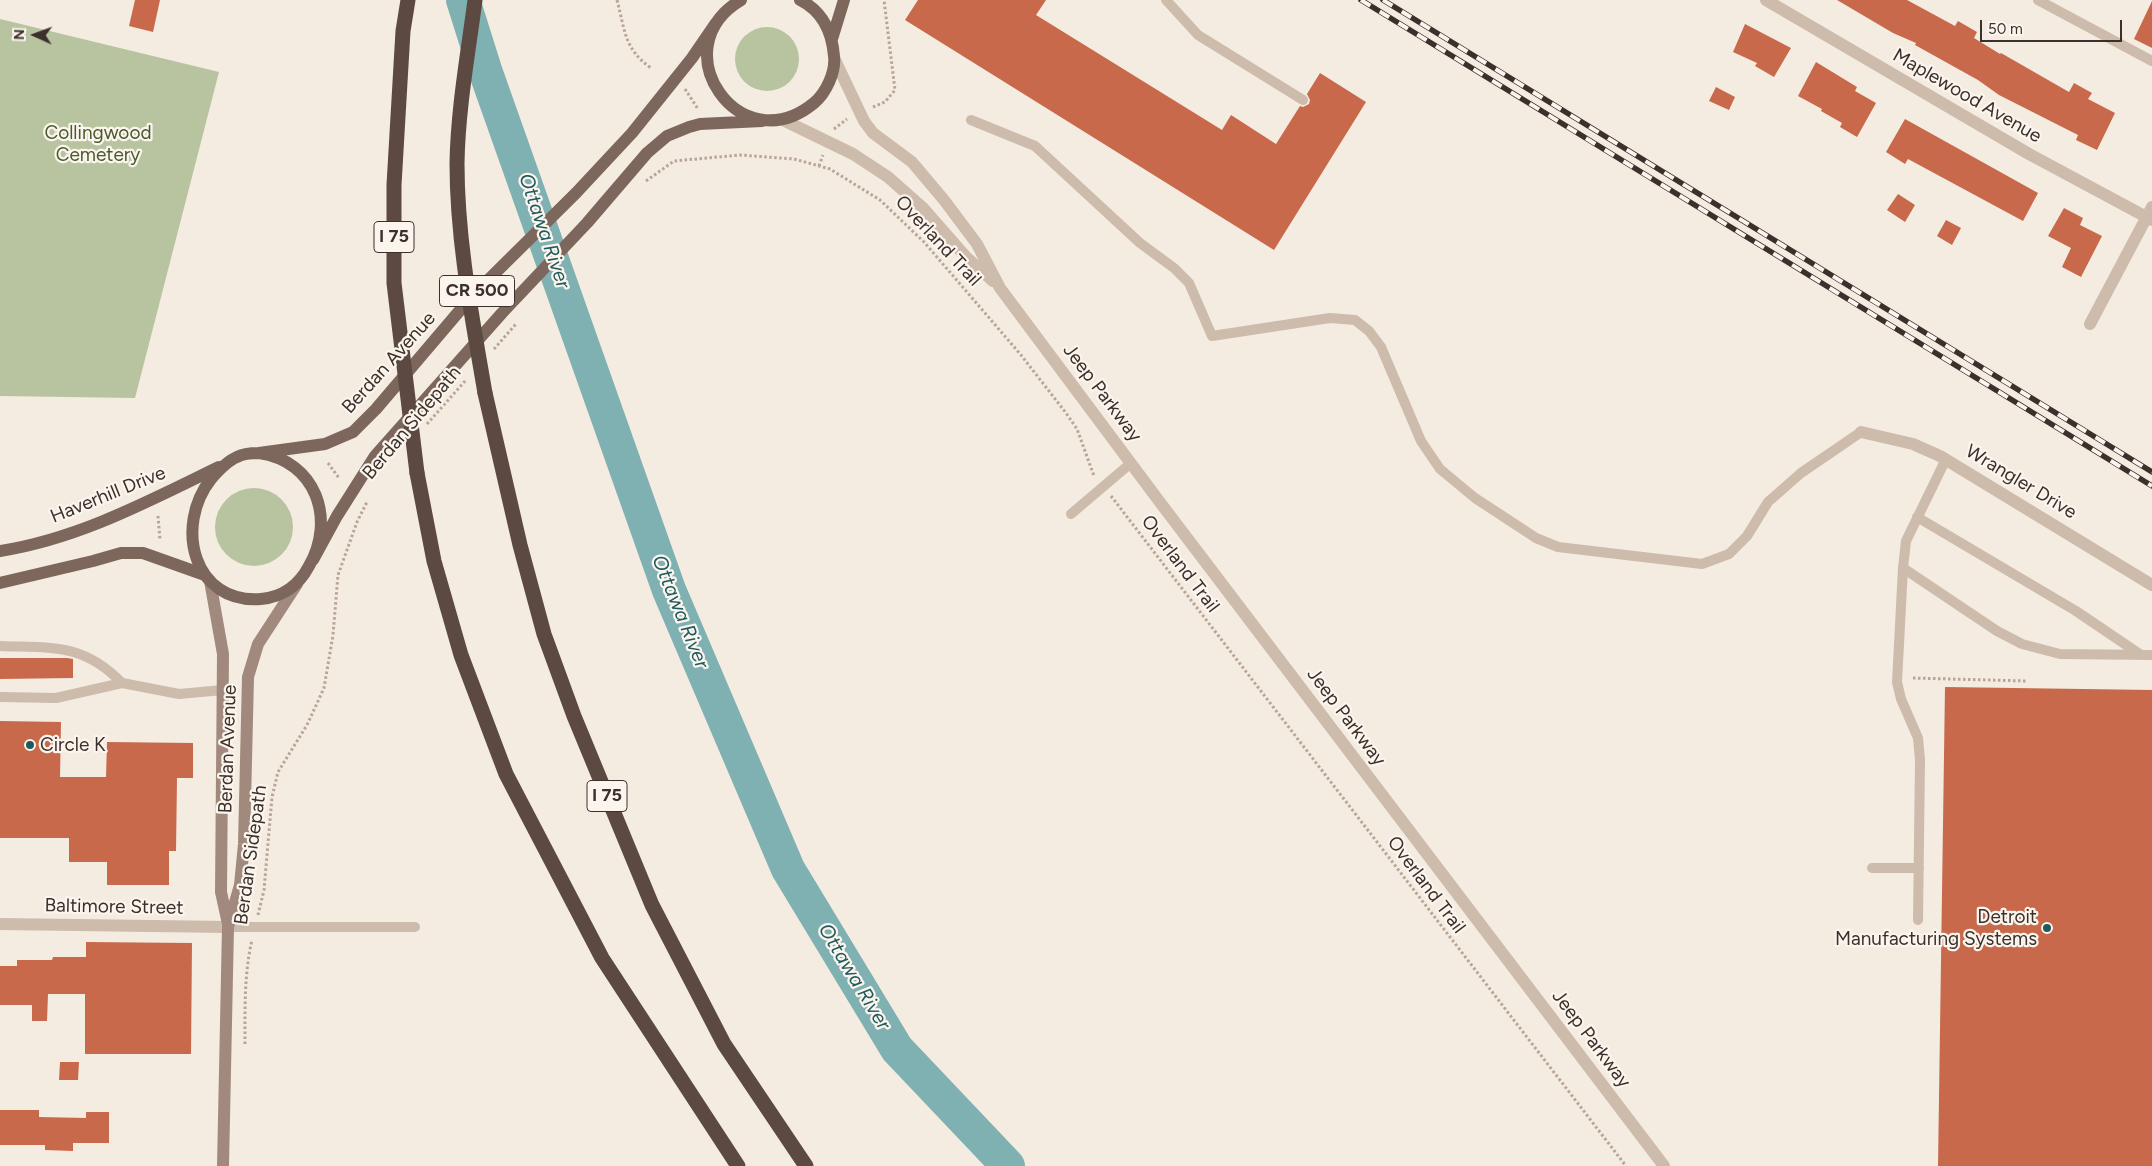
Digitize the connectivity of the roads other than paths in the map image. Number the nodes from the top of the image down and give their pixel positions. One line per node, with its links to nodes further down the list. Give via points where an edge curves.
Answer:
1 (408, 0): 47 (highway, I 75, bridge, via 403,31 394,185 394,283 417,473 434,561 461,655 506,774 602,958)
2 (475, 0): 48 (highway, I 75, bridge, via 457,161 462,239 485,393 544,634 652,905 724,1044)
3 (741, 0): 9 (main road)
4 (800, 0): 10 (main road, via 823,19)
5 (844, 0): 10 (main road)
6 (1166, 0): 13 (lane, via 1198,35)
7 (1766, 0): 17 (street, Maplewood Avenue, via 2029,154)
8 (2038, 0): 12 (lane)
9 (716, 23): 14 (main road, via 708,43 706,64 712,84 725,102 736,110); 21 (main road, Berdan Avenue / CR 500, via 664,94 576,194 473,295 353,432 325,444)
10 (832, 39): 11 (main road)
11 (835, 60): 15 (main road, via 830,80 819,99 803,112); 18 (street, Jeep Parkway, via 860,113 874,133 912,162 944,200 977,244)
12 (2152, 60)
13 (1303, 100)
14 (762, 120): 15 (main road); 28 (main road, via 700,124 679,130 647,153 375,456 354,486)
15 (783, 120): 18 (street, Jeep Parkway, via 853,154 888,177 923,208 966,257)
16 (971, 120): 20 (lane, via 1035,146 1140,243 1174,268 1189,283 1212,336 1330,318 1355,320 1381,347 1421,441 1440,469 1483,503 1536,538 1558,547 1702,564 1729,554 1747,536 1768,502 1801,472)
17 (2150, 215): 19 (street)
18 (1000, 288): 23 (street, Jeep Parkway)
19 (2090, 324)
20 (1861, 432): 22 (street, Wrangler Drive, via 1913,444)
21 (260, 453): 24 (main road, via 238,456); 28 (main road, via 292,464 310,481 321,518)
22 (1946, 459): 26 (lane); 33 (street, Wrangler Drive)
23 (1130, 463): 25 (lane); 49 (street, Jeep Parkway)
24 (226, 464): 27 (main road, Haverhill Drive, via 122,514 72,532); 30 (main road, via 199,498 193,520 194,550)
25 (1071, 514)
26 (1917, 516): 29 (lane, via 1903,552); 35 (lane, via 2076,612)
27 (0, 551)
28 (313, 560): 32 (main road)
29 (1903, 568): 35 (lane, via 1997,631 2022,644 2060,654); 41 (lane, via 1897,682 1918,738)
30 (208, 578): 31 (main road, via 143,554 121,553); 32 (main road, via 215,588 227,594 252,599 276,595); 38 (main road, Berdan Avenue, via 223,654)
31 (0, 583)
32 (297, 584): 44 (main road, Berdan Avenue, via 258,644 248,677 244,844 240,885)
33 (2152, 585)
34 (0, 646): 37 (lane, via 76,651 106,667)
35 (2140, 655): 36 (lane)
36 (2152, 655)
37 (122, 683): 38 (lane, via 179,694); 39 (lane, via 56,698)
38 (223, 690): 44 (main road, Berdan Avenue, via 221,892)
39 (0, 697)
40 (1872, 868): 41 (lane)
41 (1919, 868): 42 (lane)
42 (1918, 920)
43 (0, 924): 44 (street, Baltimore Street)
44 (228, 927): 45 (lane); 46 (main road, Berdan Avenue)
45 (415, 927)
46 (223, 1166)
47 (738, 1166)
48 (806, 1166)
49 (1664, 1166)

